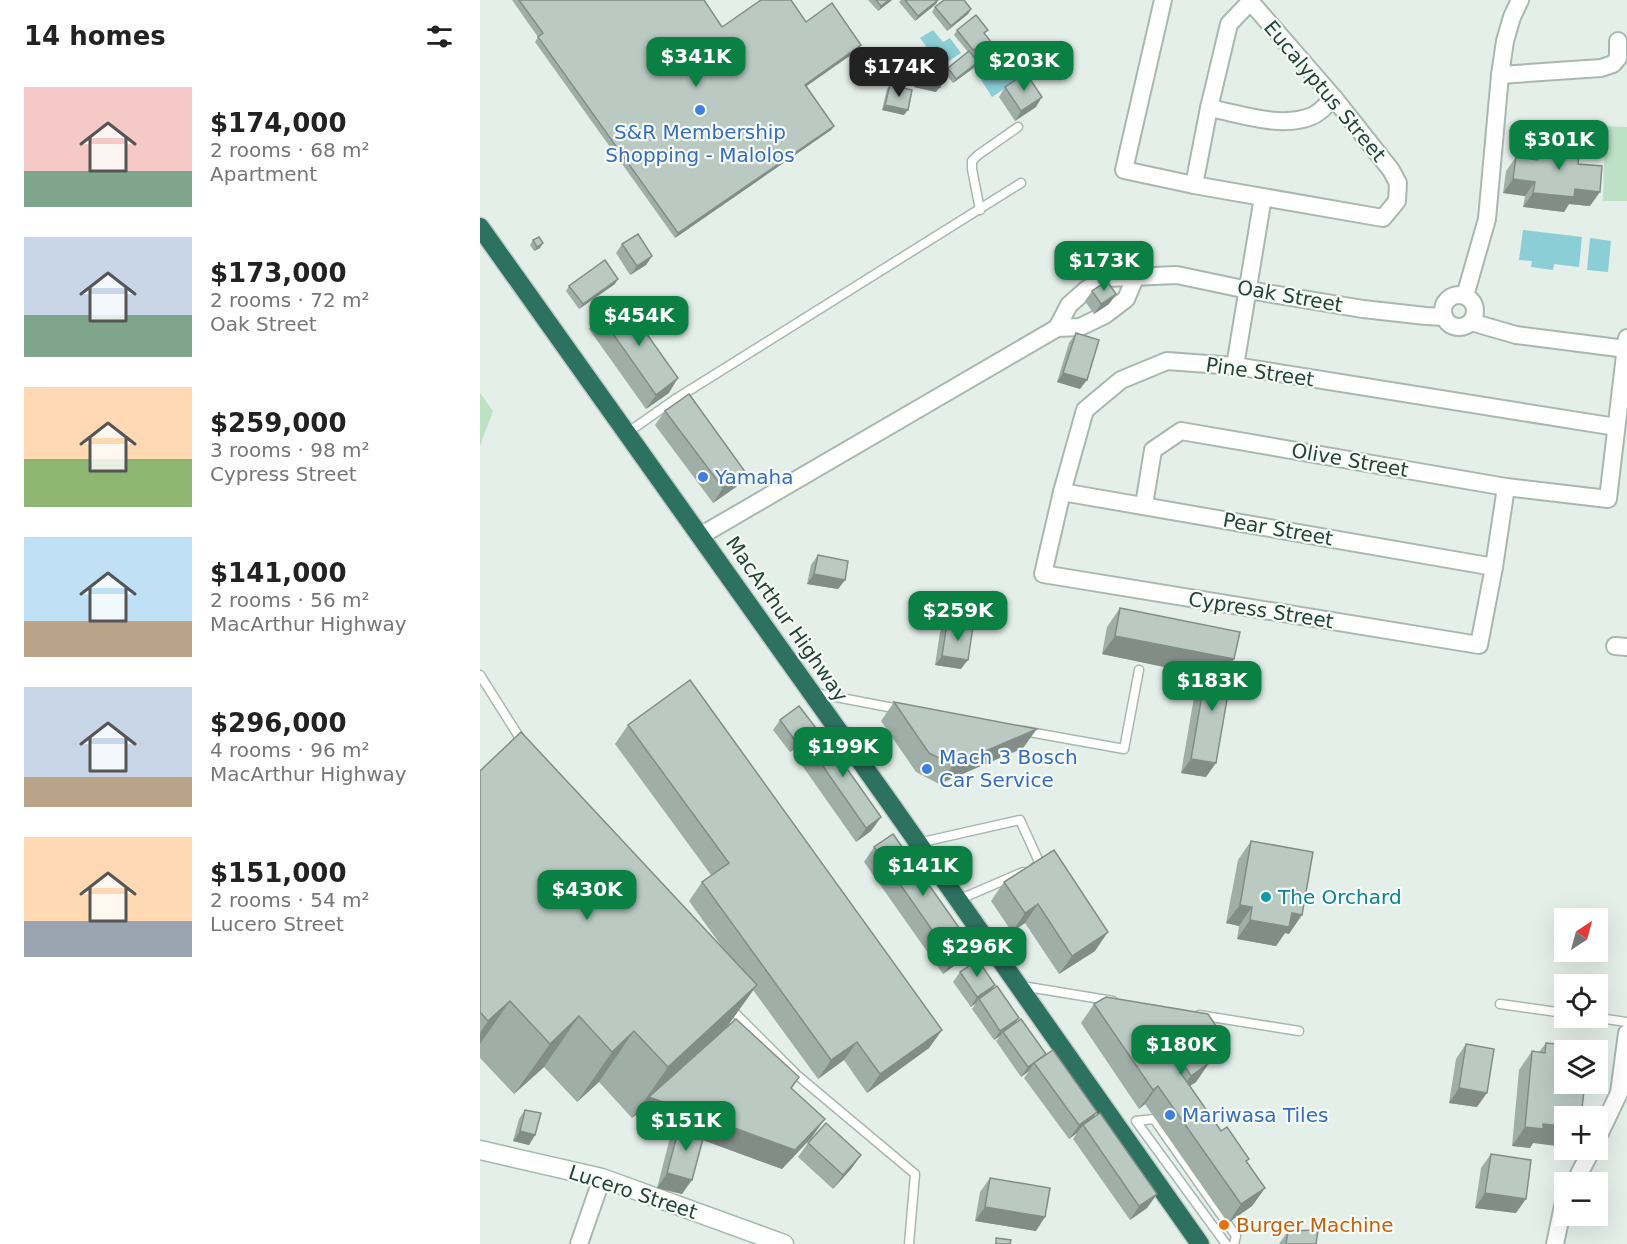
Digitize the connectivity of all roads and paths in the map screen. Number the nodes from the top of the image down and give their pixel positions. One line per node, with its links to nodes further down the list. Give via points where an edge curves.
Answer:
1 (1163, 0): 10 (street, via 1124,170)
2 (1520, 0): 5 (street, via 1512,17)
3 (1250, 1): 6 (street, Eucalyptus Street); 7 (street, via 1229,24)
4 (1618, 41): 5 (street, via 1618,58 1601,68)
5 (1500, 75): 16 (street, via 1488,219)
6 (1334, 98): 7 (street, via 1314,116 1297,121 1278,122); 11 (street, Eucalyptus Street, via 1391,170 1398,183 1397,201 1383,218)
7 (1209, 108): 10 (street)
8 (1018, 127): 12 (lane, via 972,161)
9 (1021, 183): 12 (lane)
10 (1194, 185): 11 (street)
11 (1263, 196): 15 (street)
12 (980, 210): 23 (lane)
13 (480, 227): 23 (highway, MacArthur Highway)
14 (1136, 276): 15 (street, Oak Street, via 1177,275); 19 (street, Oak Street, via 1107,278 1087,289 1069,305); 19 (street, via 1126,299 1105,315 1080,327)
15 (1248, 290): 17 (street, Oak Street, via 1363,309); 21 (street)
16 (1465, 296): 17 (street, via 1447,300); 18 (street, via 1475,308)
17 (1444, 317): 18 (street, via 1456,327)
18 (1471, 322): 20 (street, via 1516,335)
19 (1057, 328): 27 (street)
20 (1626, 344): 22 (street)
21 (1235, 366): 22 (street, Pine Street); 25 (street, Pine Street, via 1167,361 1121,381 1085,410)
22 (1616, 428): 24 (street, Olive Street, via 1608,499)
23 (627, 433): 27 (highway, MacArthur Highway)
24 (1506, 487): 26 (street, Olive Street, via 1181,431 1154,450); 28 (street)
25 (1062, 492): 26 (street, Pear Street); 29 (street, Pine Street)
26 (1144, 505): 28 (street, Pear Street)
27 (700, 536): 32 (highway, MacArthur Highway)
28 (1494, 567): 29 (street, Cypress Street, via 1479,645)
29 (1043, 574)
30 (1139, 670): 34 (lane, via 1124,749)
31 (480, 675): 35 (lane)
32 (812, 693): 33 (lane); 36 (highway, MacArthur Highway)
33 (904, 710)
34 (1020, 730)
35 (527, 750)
36 (918, 843): 37 (highway, MacArthur Highway); 37 (lane, via 1020,820 1040,864)
37 (958, 900): 38 (highway, MacArthur Highway)
38 (1018, 986): 40 (lane); 52 (highway, MacArthur Highway)
39 (724, 1002): 56 (lane, via 797,1075 915,1174)
40 (1124, 1002)
41 (1500, 1004): 42 (lane)
42 (1554, 1012)
43 (1194, 1014): 46 (lane)
44 (1608, 1019): 45 (lane)
45 (1627, 1022)
46 (1299, 1030)
47 (1627, 1033): 48 (street, via 1619,1094)
48 (1608, 1117)
49 (480, 1150): 50 (street, Lucero Street)
50 (602, 1178): 54 (street); 55 (street, Lucero Street)
51 (1186, 1189): 52 (lane); 58 (lane); 59 (lane, via 1136,1121 1154,1119 1236,1236)
52 (1170, 1201): 57 (highway, MacArthur Highway)
53 (1559, 1226): 60 (street)
54 (579, 1244)
55 (784, 1244)
56 (909, 1244)
57 (1200, 1244)
58 (1226, 1244)
59 (1234, 1244)
60 (1555, 1244)

